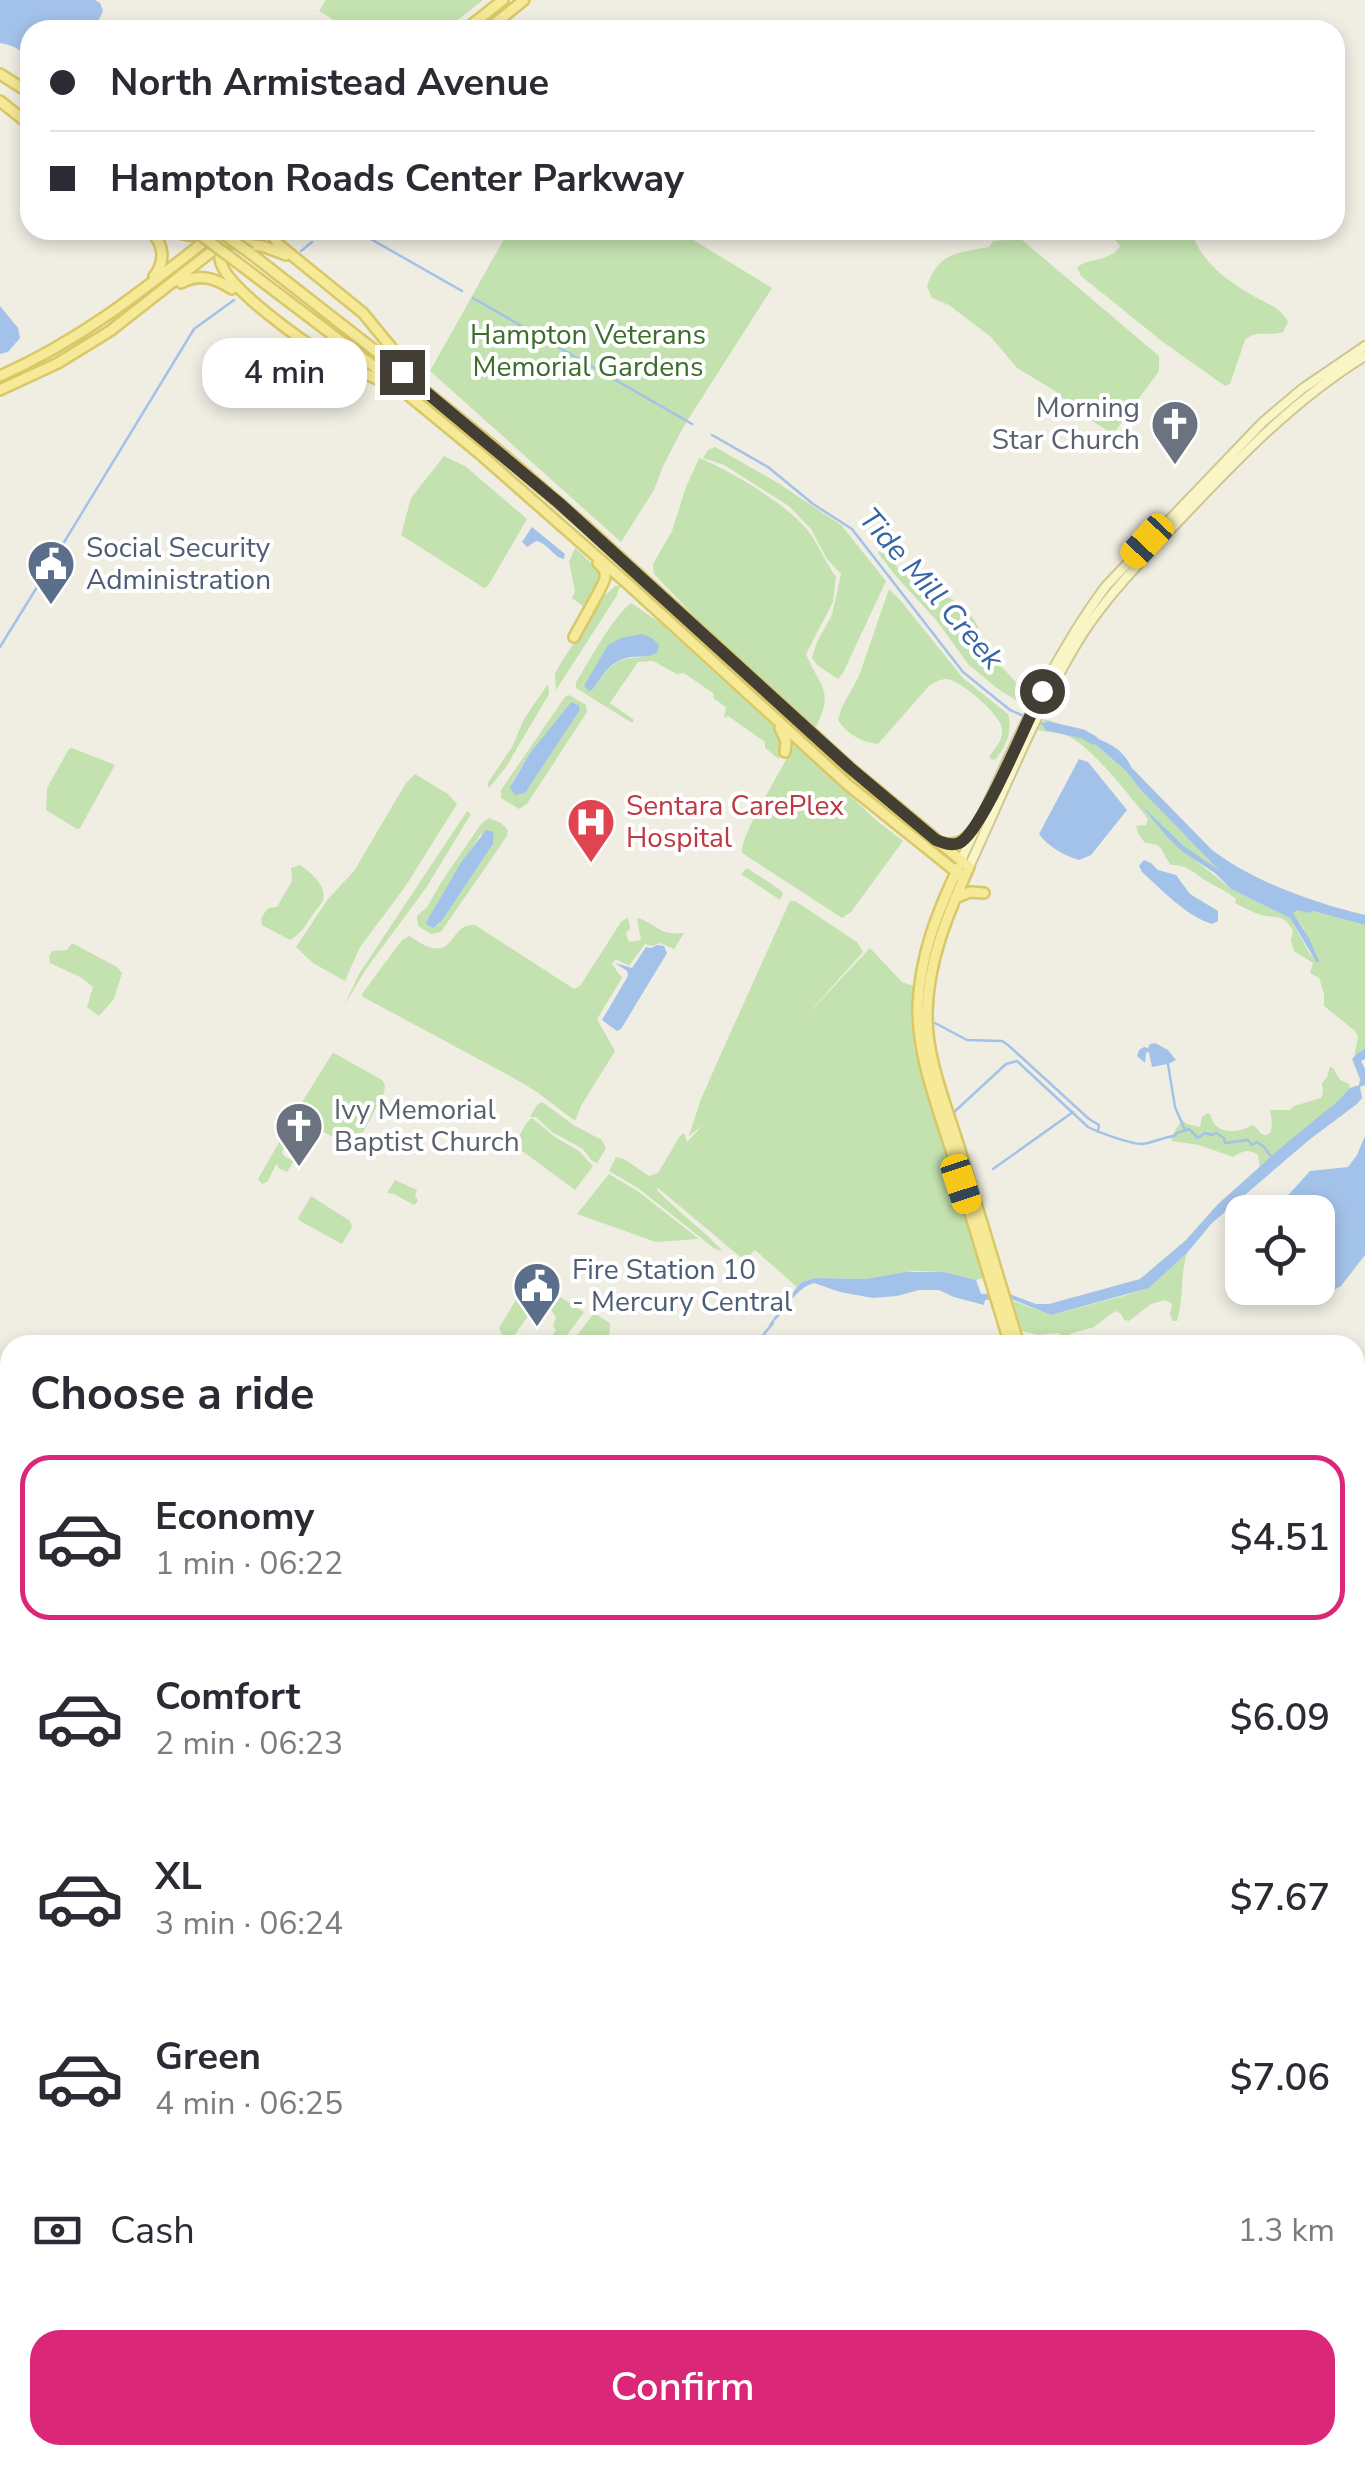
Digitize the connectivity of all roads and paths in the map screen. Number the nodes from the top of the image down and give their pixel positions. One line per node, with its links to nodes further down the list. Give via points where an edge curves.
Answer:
1 (503, 0): 3 (main road)
2 (524, 0): 4 (main road)
3 (478, 20)
4 (499, 20)
5 (0, 98): 6 (main road)
6 (20, 117)
7 (158, 240): 21 (main road, via 159,270)
8 (205, 240): 17 (main road)
9 (207, 240): 28 (main road, bridge)
10 (210, 240): 16 (main road)
11 (225, 240): 15 (main road)
12 (227, 240): 15 (main road)
13 (230, 240): 27 (main road, bridge)
14 (275, 240): 19 (main road)
15 (223, 243): 16 (main road); 18 (main road); 19 (main road, via 270,248); 20 (main road, via 227,276)
16 (205, 249): 17 (main road); 18 (main road)
17 (189, 254): 21 (main road)
18 (198, 264): 22 (main road)
19 (309, 270): 27 (main road, via 367,317)
20 (266, 312): 22 (main road, via 219,281 195,277); 28 (main road)
21 (110, 316): 25 (main road)
22 (118, 326): 26 (main road)
23 (1365, 346): 32 (main road, via 1262,422 1115,576 1070,637)
24 (1365, 356): 32 (main road, via 1269,428 1122,582)
25 (0, 374)
26 (0, 390)
27 (439, 402): 37 (main road)
28 (432, 414): 29 (main road)
29 (543, 508): 30 (main road, via 605,574); 31 (main road)
30 (574, 637)
31 (725, 673): 34 (main road, via 781,729); 35 (main road)
32 (1034, 716): 33 (main road)
33 (1029, 728): 36 (main road); 38 (main road)
34 (785, 752)
35 (892, 821): 39 (main road); 42 (main road, via 946,869)
36 (979, 824): 37 (main road, via 961,842); 38 (main road)
37 (936, 840): 38 (main road)
38 (965, 863): 39 (main road)
39 (960, 874): 41 (main road); 42 (main road)
40 (984, 893): 41 (main road)
41 (955, 898): 43 (main road, via 933,962 929,1040)
42 (942, 900): 43 (main road, via 920,980 921,1042)
43 (999, 1295): 44 (main road); 45 (main road)
44 (1008, 1335)
45 (1014, 1335)

